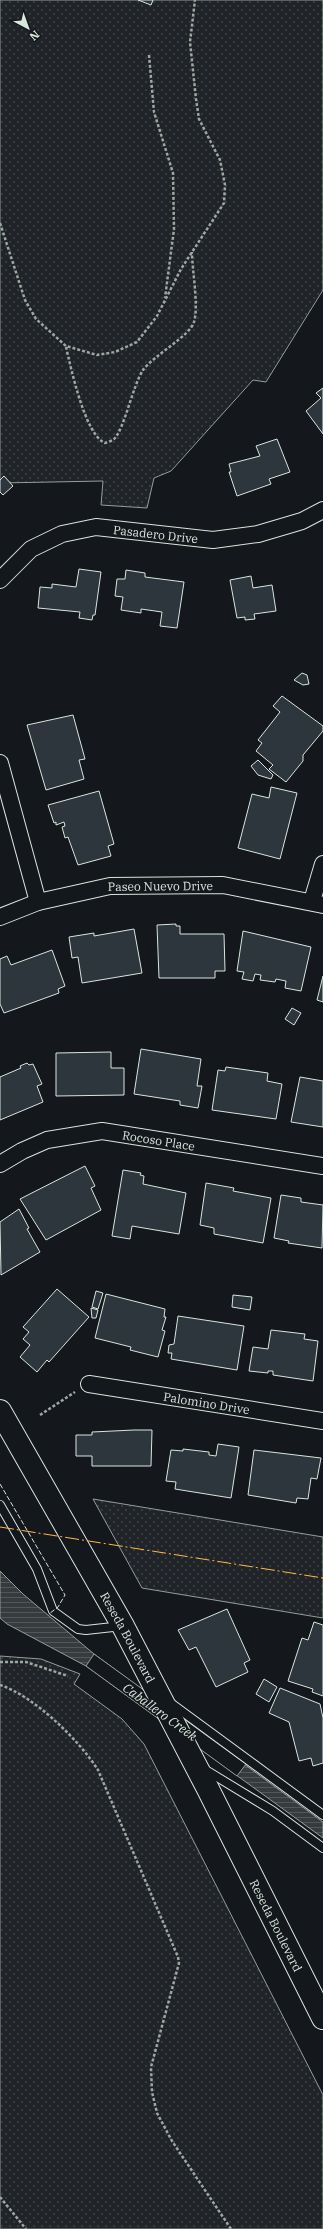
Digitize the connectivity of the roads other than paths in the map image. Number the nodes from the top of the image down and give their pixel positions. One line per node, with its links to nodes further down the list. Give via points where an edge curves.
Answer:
1 (323, 510): 2 (street, Pasadero Drive, via 302,521 258,534 213,540 96,527 62,534 32,549)
2 (0, 580)
3 (0, 763): 5 (street)
4 (323, 864): 6 (street)
5 (38, 902): 6 (street, Paseo Nuevo Drive, via 110,886 215,885); 7 (street, Paseo Nuevo Drive)
6 (317, 903)
7 (0, 916)
8 (0, 1164): 9 (street, Rocoso Place, via 47,1140 102,1131)
9 (323, 1166)
10 (89, 1384): 12 (street, Palomino Drive)
11 (0, 1411): 14 (main road, Reseda Boulevard)
12 (323, 1421)
13 (0, 1505): 14 (lane, via 37,1569 53,1612 78,1629)
14 (123, 1626): 15 (main road, Reseda Boulevard)
15 (161, 1700): 16 (main road, Reseda Boulevard); 17 (lane)
16 (194, 1763): 18 (lane, via 272,1811); 19 (main road, Reseda Boulevard)
17 (323, 1816)
18 (323, 1848)
19 (323, 2018)

